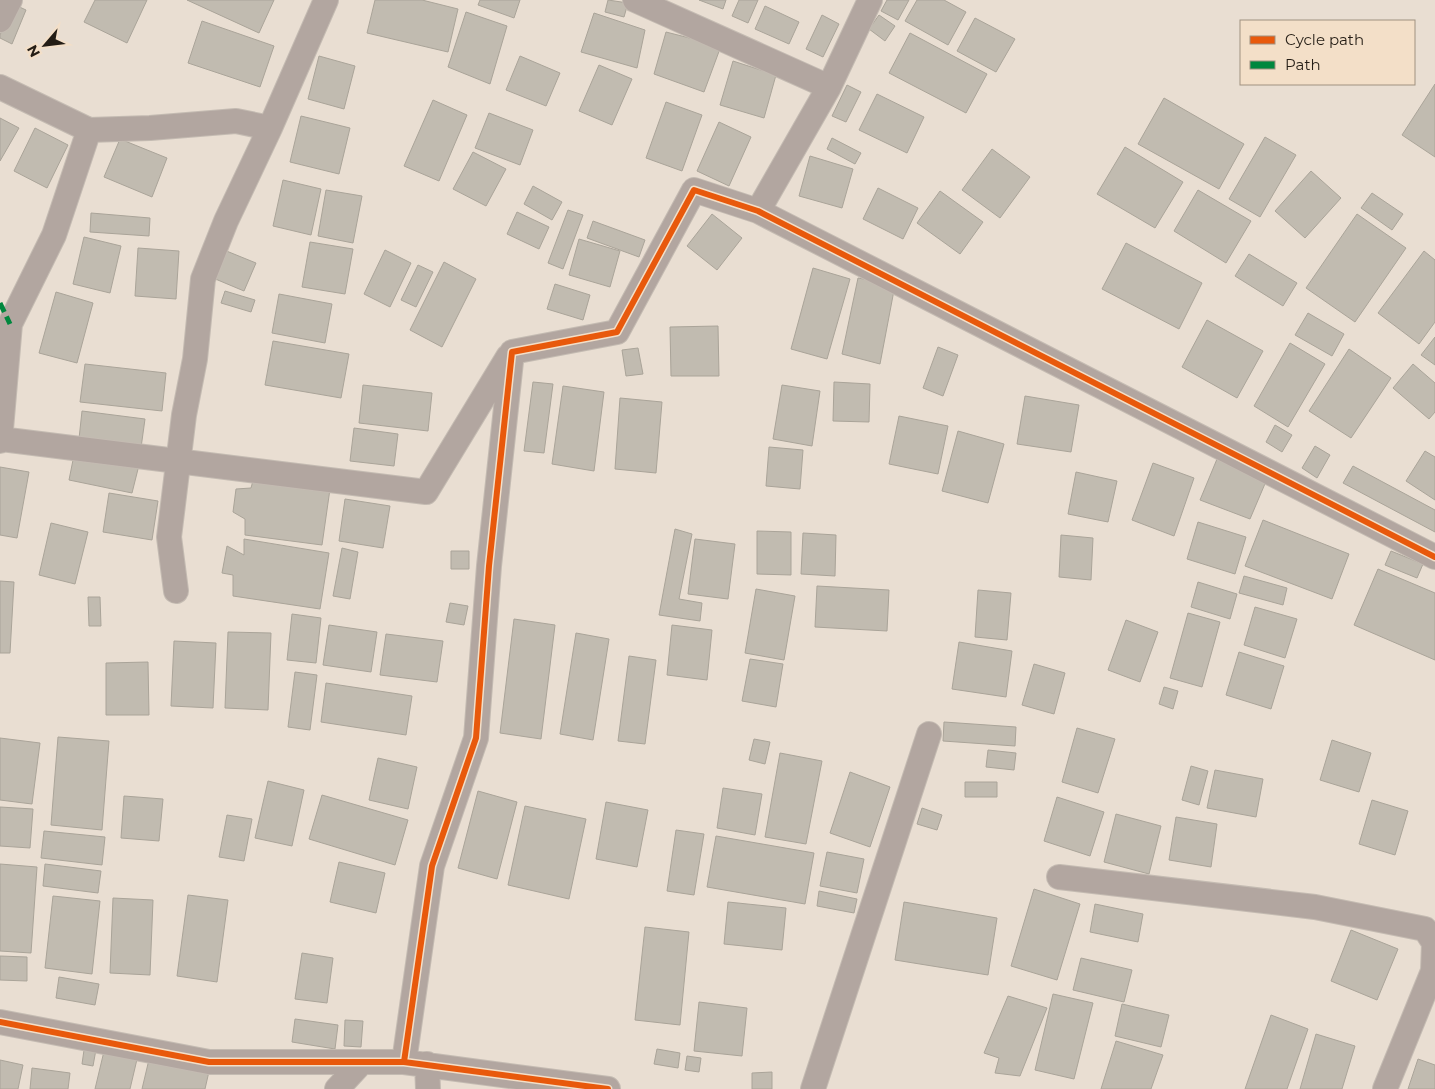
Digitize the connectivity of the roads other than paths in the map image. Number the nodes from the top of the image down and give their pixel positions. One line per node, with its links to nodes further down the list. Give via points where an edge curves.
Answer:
1 (10, 0): 5 (street)
2 (326, 0): 8 (street)
3 (635, 0): 7 (street)
4 (870, 0): 7 (street)
5 (0, 20)
6 (0, 87): 9 (street)
7 (829, 87): 10 (street)
8 (270, 128): 9 (street, via 236,121); 13 (street, via 226,221 203,279)
9 (88, 130): 12 (street, via 54,235 10,324)
10 (758, 211): 11 (street, via 694,190 617,332); 14 (street)
11 (512, 352): 13 (street, via 426,492); 20 (street, via 489,566 476,738 432,866)
12 (0, 439): 13 (street)
13 (179, 462): 15 (street, via 169,537)
14 (1435, 557)
15 (176, 591)
16 (929, 734): 25 (street)
17 (1059, 877): 26 (street, via 1315,907 1425,930 1434,943 1433,970)
18 (0, 1022): 19 (street, via 209,1062)
19 (362, 1062): 20 (street); 22 (street)
20 (404, 1062): 21 (street)
21 (427, 1064): 23 (street); 24 (street)
22 (337, 1089)
23 (428, 1089)
24 (608, 1089)
25 (812, 1089)
26 (1385, 1089)

